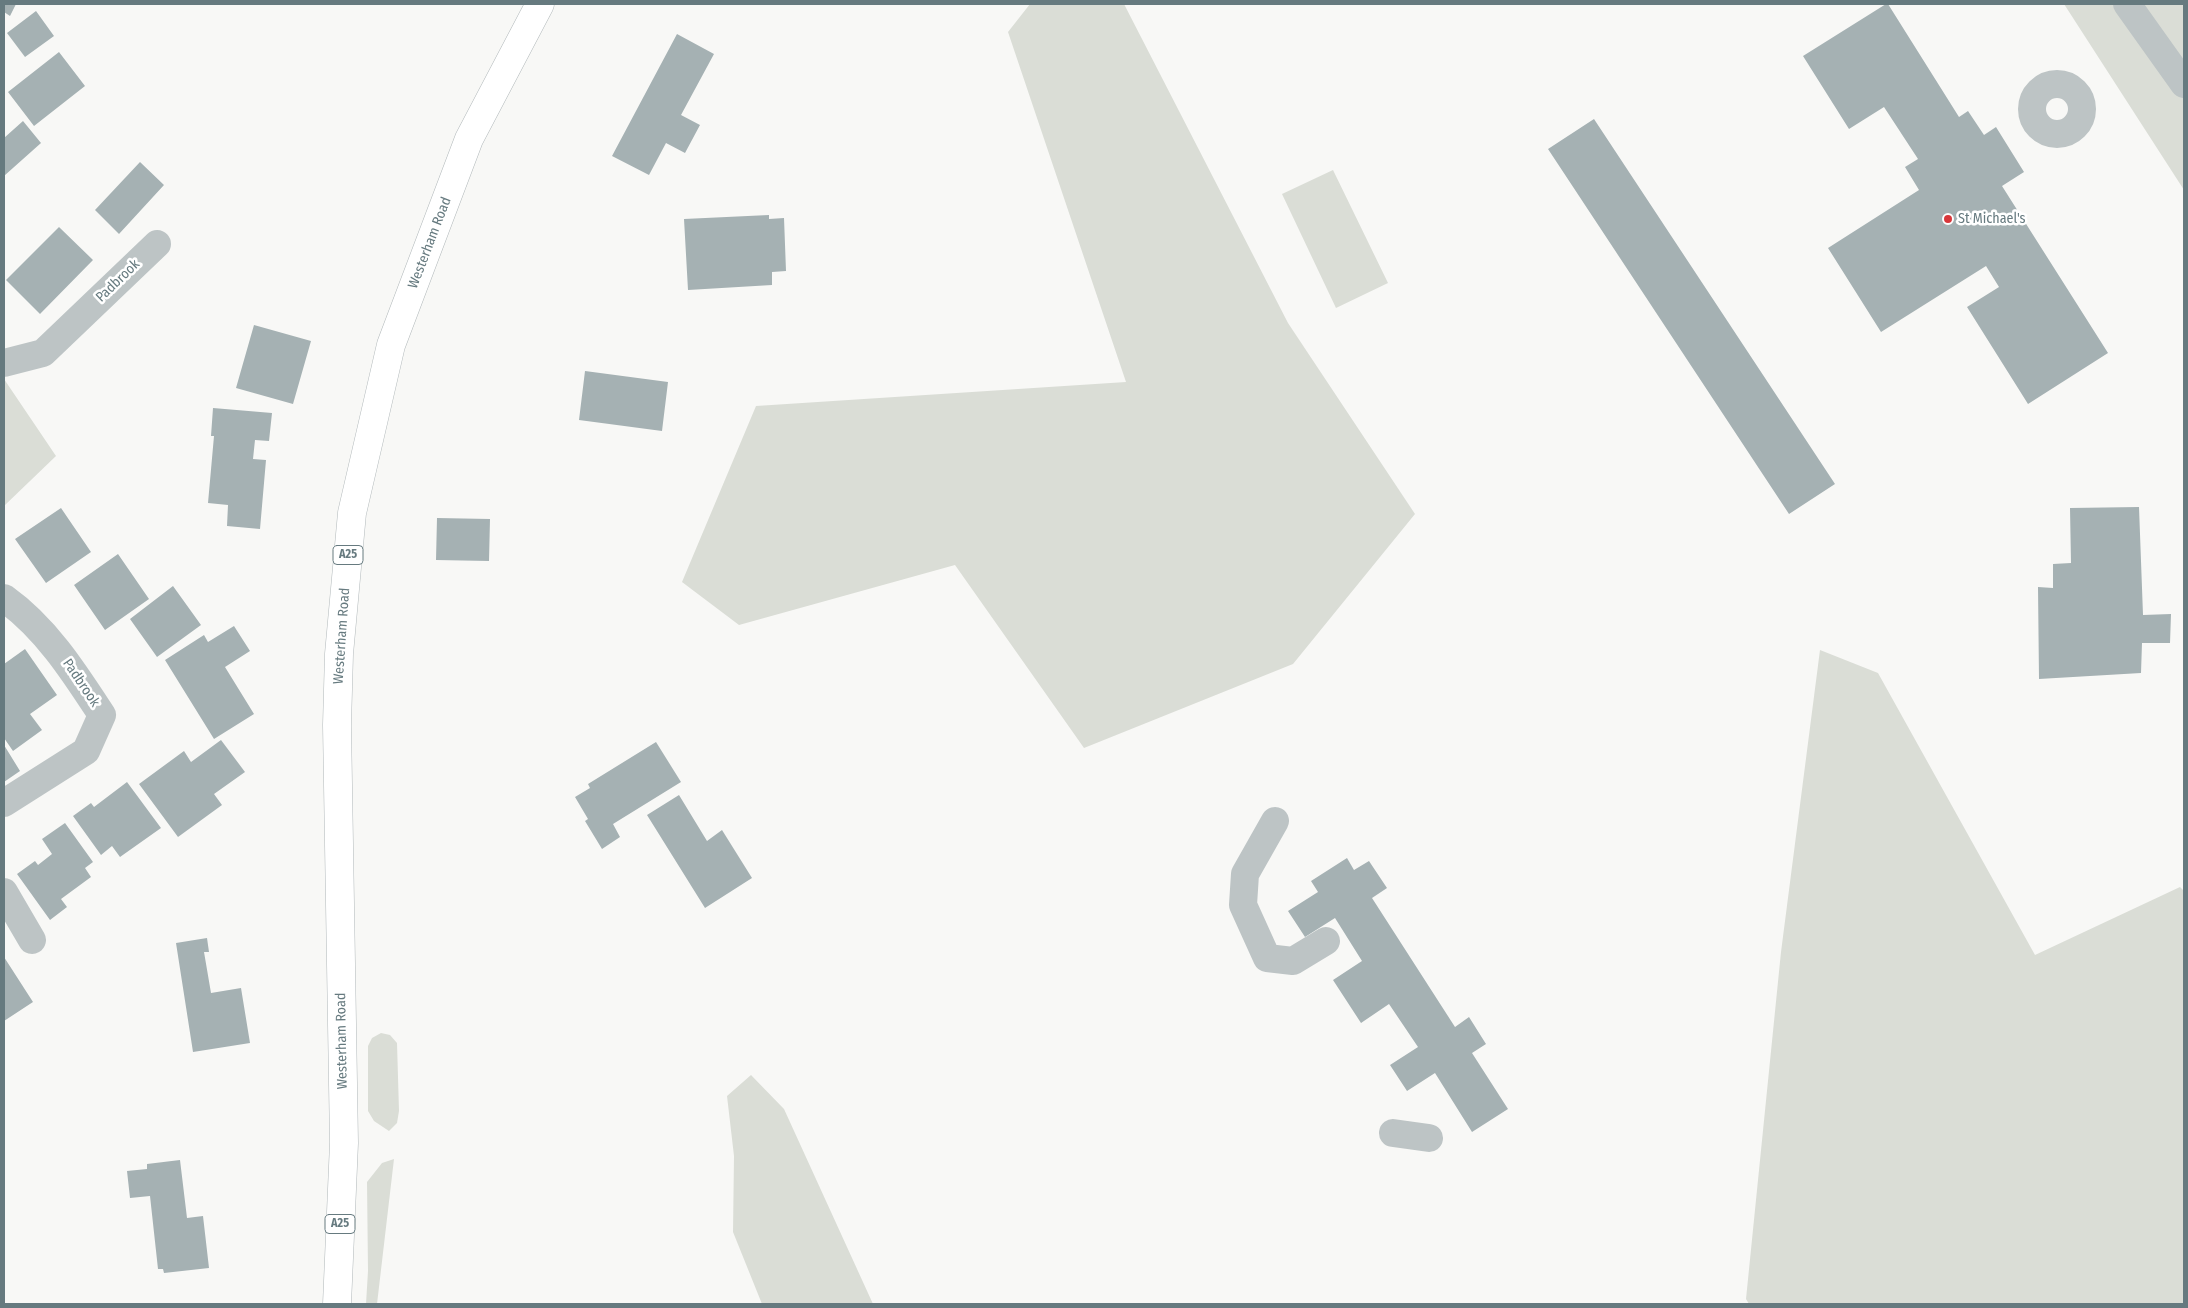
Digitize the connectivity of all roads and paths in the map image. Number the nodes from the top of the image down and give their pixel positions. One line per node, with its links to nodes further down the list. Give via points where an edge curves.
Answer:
1 (540, 4): 14 (main road, Westerham Road / A25, via 469,139 391,345 352,513 339,654 337,725 344,1143)
2 (2126, 4): 3 (street)
3 (2184, 84)
4 (158, 244): 5 (street, Padbrook, via 43,353)
5 (4, 363)
6 (4, 598): 7 (street, Padbrook, via 23,611 66,660 102,715 86,752)
7 (4, 803)
8 (1275, 821): 11 (street, via 1245,874 1243,905 1260,967 1293,961)
9 (4, 892): 10 (street)
10 (32, 940)
11 (1326, 941)
12 (1393, 1133): 13 (street)
13 (1428, 1138)
14 (337, 1304)

